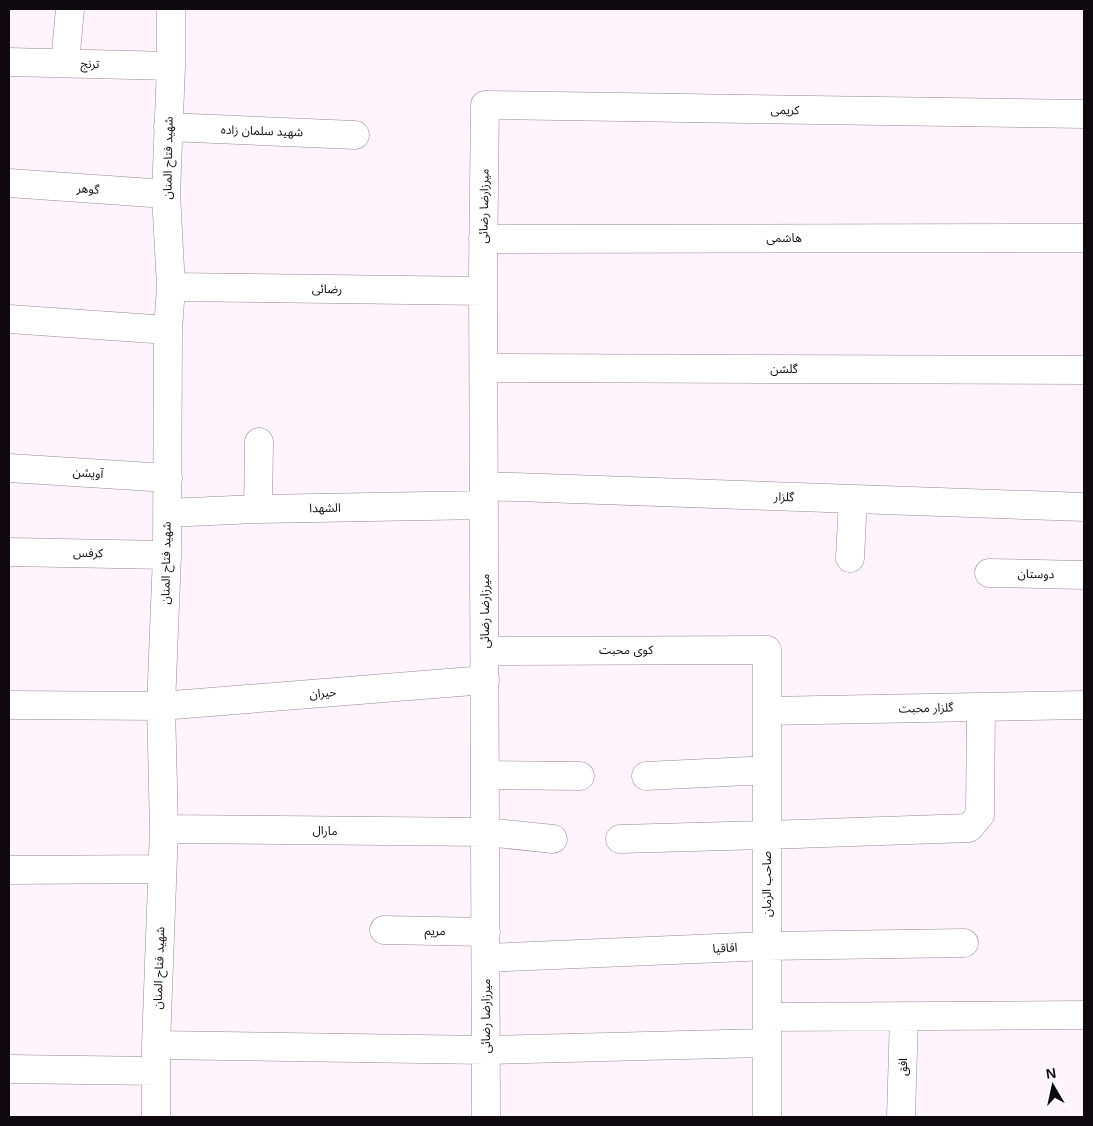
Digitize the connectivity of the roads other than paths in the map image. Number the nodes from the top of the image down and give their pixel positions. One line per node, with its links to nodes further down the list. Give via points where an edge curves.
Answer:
1 (70, 9): 4 (street)
2 (171, 9): 5 (street, شهید فتاح المنان)
3 (9, 62): 4 (street, ترنج)
4 (64, 63): 5 (street, ترنج)
5 (171, 66): 8 (street, شهید فتاح المنان)
6 (485, 105): 7 (street, کریمی); 13 (street, میرزارضا رضائی)
7 (1084, 114)
8 (168, 127): 9 (street, شهید سلمان زاده); 11 (street, شهید فتاح المنان)
9 (355, 135)
10 (9, 183): 11 (street, گوهر)
11 (166, 194): 14 (street, شهید فتاح المنان)
12 (1084, 238): 13 (street, هاشمی)
13 (484, 239): 15 (street, میرزارضا رضائی)
14 (170, 287): 15 (street, رضائی); 17 (street, شهید فتاح المنان)
15 (483, 291): 18 (street, میرزارضا رضائی)
16 (9, 319): 17 (street)
17 (168, 330): 22 (street, شهید فتاح المنان)
18 (484, 368): 19 (street, گلشن); 23 (street, میرزارضا رضائی)
19 (1084, 370)
20 (259, 442): 26 (street)
21 (9, 468): 22 (street, آویشن)
22 (168, 478): 27 (street, شهید فتاح المنان)
23 (484, 496): 24 (street, گلزار); 26 (street, الشهدا); 33 (street, میرزارضا رضائی)
24 (853, 499): 25 (street, گلزار); 30 (street)
25 (1084, 507)
26 (258, 509): 27 (street, الشهدا)
27 (167, 513): 29 (street, شهید فتاح المنان)
28 (9, 552): 29 (street, کرفس)
29 (167, 555): 38 (street, شهید فتاح المنان)
30 (850, 558)
31 (989, 572): 32 (street, دوستان)
32 (1084, 575)
33 (485, 650): 34 (street, کوی محبت); 35 (street, میرزارضا رضائی)
34 (767, 650): 40 (street, صاحب الزمان)
35 (485, 680): 38 (street, حیران); 42 (street, میرزارضا رضائی)
36 (9, 705): 38 (street, حیران)
37 (1084, 705): 39 (street, گلزار محبت)
38 (161, 706): 45 (street, شهید فتاح المنان)
39 (981, 707): 40 (street, گلزار محبت); 47 (street, via 980,815 969,828)
40 (767, 711): 41 (street, صاحب الزمان)
41 (767, 770): 44 (street); 47 (street, صاحب الزمان)
42 (485, 775): 43 (street); 46 (street, میرزارضا رضائی)
43 (580, 776)
44 (646, 776)
45 (164, 829): 46 (street, مارال); 50 (street, شهید فتاح المنان)
46 (486, 832): 48 (street, مارال); 54 (street, میرزارضا رضائی)
47 (767, 835): 49 (street); 55 (street, صاحب الزمان)
48 (553, 838)
49 (620, 839)
50 (162, 869): 51 (street); 60 (street, شهید فتاح المنان)
51 (9, 870)
52 (384, 930): 54 (street, مریم)
53 (964, 943): 55 (street, اقاقیا)
54 (486, 945): 55 (street, اقاقیا); 59 (street, میرزارضا رضائی)
55 (767, 946): 58 (street, صاحب الزمان)
56 (1084, 1015): 57 (street)
57 (904, 1016): 58 (street); 65 (street, افق)
58 (767, 1030): 59 (street); 64 (street, صاحب الزمان)
59 (486, 1050): 60 (street); 63 (street, میرزارضا رضائی)
60 (156, 1058): 61 (street); 62 (street, شهید فتاح المنان)
61 (9, 1069)
62 (156, 1117)
63 (486, 1117)
64 (767, 1117)
65 (901, 1117)

